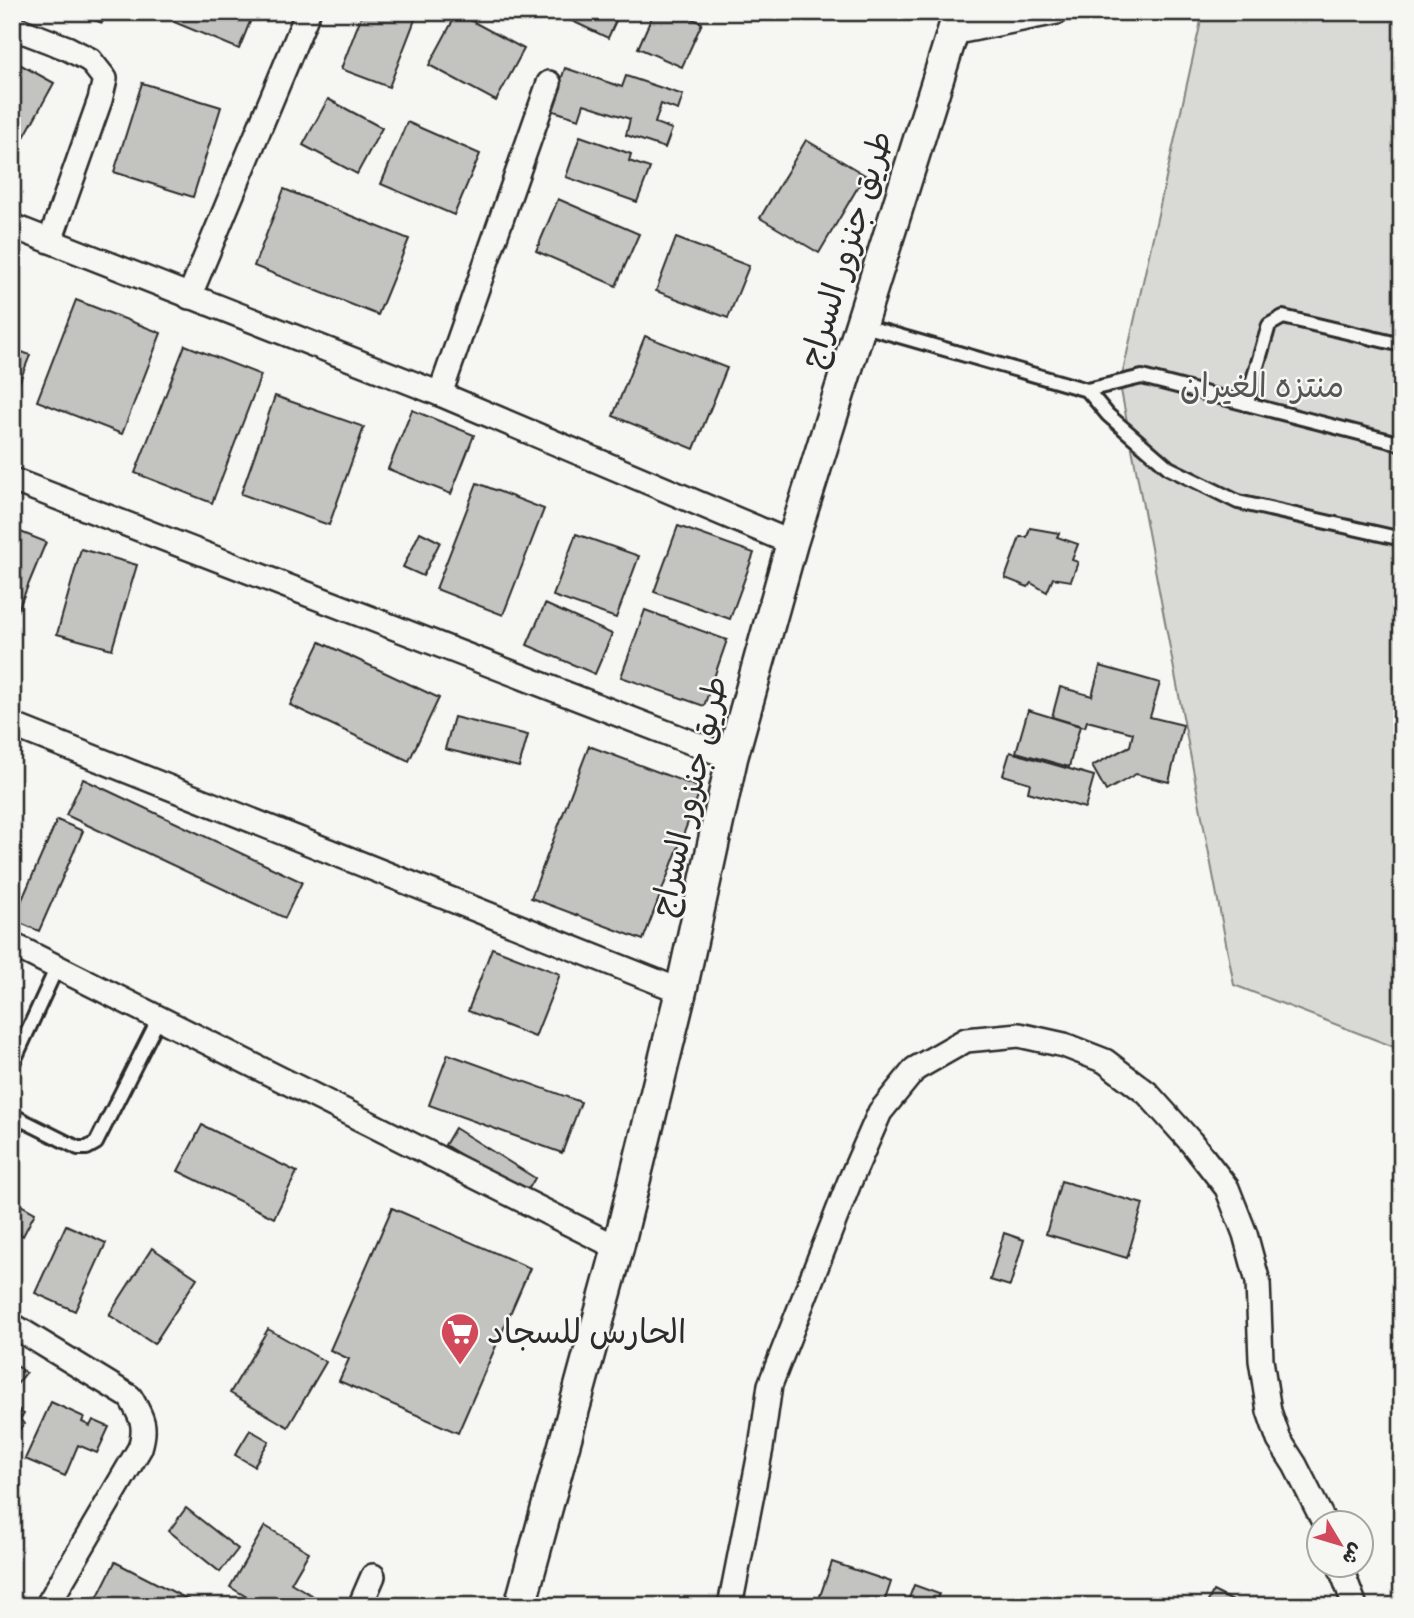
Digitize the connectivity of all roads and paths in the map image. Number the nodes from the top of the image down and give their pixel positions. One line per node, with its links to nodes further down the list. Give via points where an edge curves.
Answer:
1 (307, 12): 8 (street)
2 (1057, 12): 3 (street)
3 (955, 23): 9 (street, طريق جنزور السراج)
4 (12, 27): 7 (street, via 90,60 105,79)
5 (549, 83): 12 (street)
6 (12, 226): 7 (street)
7 (50, 241): 8 (street)
8 (189, 297): 12 (street)
9 (860, 325): 11 (lane); 17 (street, طريق جنزور السراج)
10 (1402, 345): 13 (lane, via 1283,317 1269,325)
11 (1087, 390): 13 (lane, via 1142,377); 16 (lane, via 1108,415 1169,468 1238,502)
12 (440, 394): 17 (street)
13 (1246, 404): 14 (lane)
14 (1402, 444)
15 (15, 481): 19 (street)
16 (1402, 539)
17 (792, 543): 19 (street, طريق جنزور السراج)
18 (12, 725): 22 (street)
19 (732, 758): 22 (street, طريق جنزور السراج)
20 (19, 948): 21 (street)
21 (57, 967): 23 (street); 24 (lane)
22 (681, 991): 26 (street, طريق جنزور السراج)
23 (159, 1018): 25 (lane, via 96,1143 78,1148); 26 (street)
24 (12, 1065)
25 (12, 1115)
26 (618, 1248): 33 (street, طريق جنزور السراج)
27 (12, 1325): 31 (street, via 130,1397 145,1432)
28 (1318, 1510): 34 (street, via 1279,1440 1269,1410 1261,1360 1258,1282 1227,1188 1147,1093 1105,1061 1019,1035 966,1040 915,1069 901,1086 880,1112 849,1183 769,1385)
29 (373, 1576): 32 (street)
30 (1345, 1580): 35 (street)
31 (47, 1606)
32 (360, 1606)
33 (520, 1606)
34 (730, 1606)
35 (1355, 1606)

